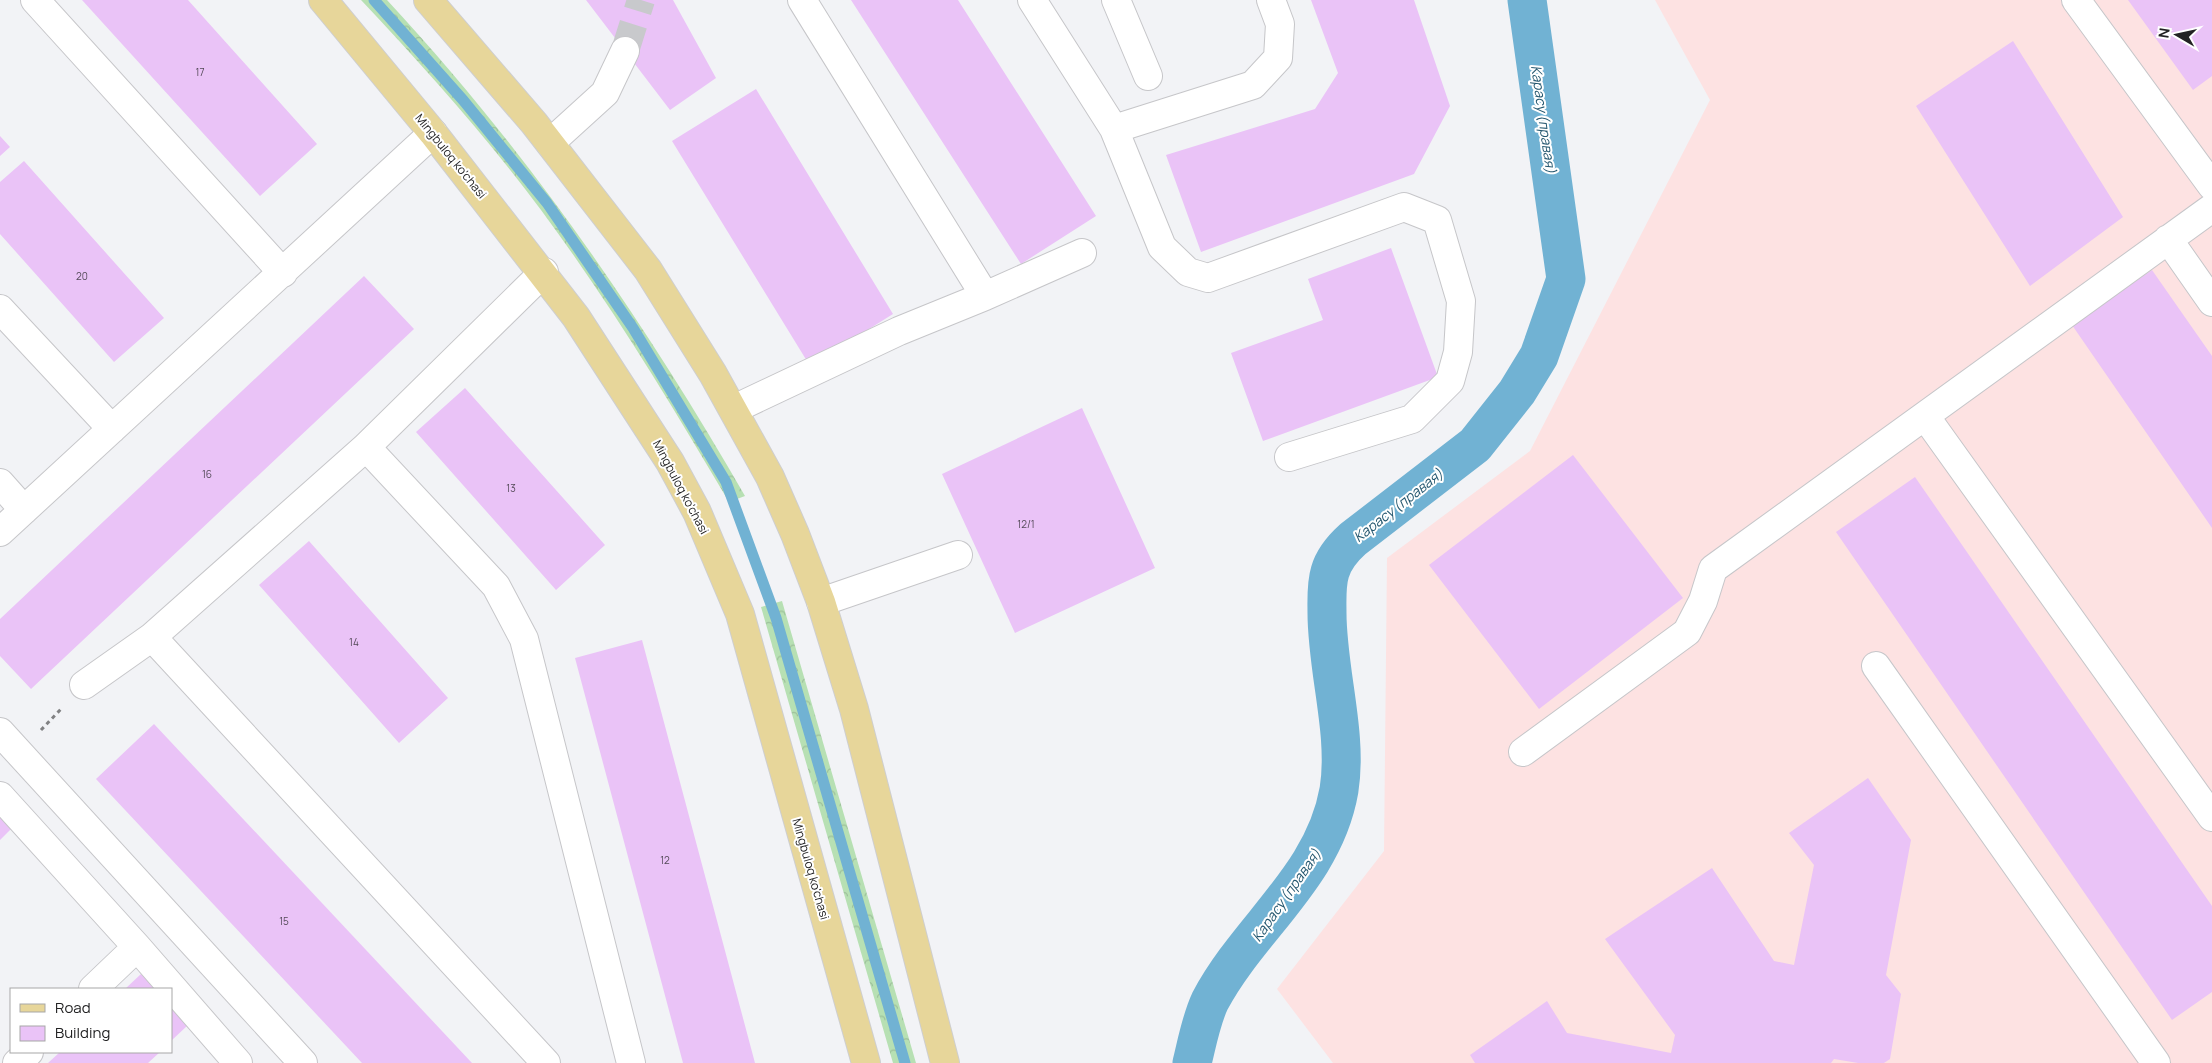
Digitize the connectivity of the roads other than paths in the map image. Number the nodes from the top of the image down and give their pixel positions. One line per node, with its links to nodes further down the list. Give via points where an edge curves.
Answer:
1 (35, 0): 19 (lane)
2 (323, 0): 12 (main road, Mingbuloq ko'chasi)
3 (428, 0): 13 (main road)
4 (802, 0): 20 (lane)
5 (1032, 0): 11 (lane)
6 (1116, 0): 10 (lane)
7 (1271, 0): 11 (lane, via 1280,24 1278,58 1252,85)
8 (2076, 0): 14 (lane)
9 (625, 51): 13 (lane, via 605,93)
10 (1148, 76)
11 (1114, 129): 27 (lane, via 1162,246 1188,272 1208,278 1404,207 1437,220 1461,301 1458,352 1450,382 1412,419)
12 (433, 133): 18 (main road, Mingbuloq ko'chasi); 19 (lane)
13 (550, 143): 23 (main road, via 648,270)
14 (2212, 186)
15 (2212, 208): 16 (lane)
16 (2168, 239): 21 (lane); 24 (lane)
17 (1082, 253): 20 (lane)
18 (544, 272): 26 (lane); 48 (main road, Mingbuloq ko'chasi, via 670,462 721,564 740,614)
19 (283, 273): 25 (lane)
20 (985, 296): 23 (lane, via 899,331)
21 (2212, 302)
22 (0, 309): 25 (lane)
23 (734, 409): 32 (main road, via 770,477)
24 (1925, 416): 37 (lane, via 1713,569 1703,601 1687,632); 39 (lane)
25 (112, 429): 29 (lane)
26 (366, 448): 33 (lane); 47 (lane, via 496,586 524,639)
27 (1289, 456)
28 (0, 483): 29 (lane)
29 (24, 510): 30 (lane)
30 (0, 532)
31 (958, 555): 32 (lane)
32 (821, 602): 49 (main road, via 854,709)
33 (152, 637): 35 (lane); 46 (lane)
34 (1876, 666): 50 (lane)
35 (84, 684)
36 (0, 732): 45 (lane)
37 (1523, 752)
38 (0, 796): 40 (lane)
39 (2212, 817)
40 (137, 947): 41 (lane); 44 (lane)
41 (94, 988)
42 (28, 1053): 43 (lane)
43 (17, 1063)
44 (238, 1063)
45 (303, 1063)
46 (546, 1063)
47 (631, 1063)
48 (866, 1063)
49 (945, 1063)
50 (2156, 1063)

